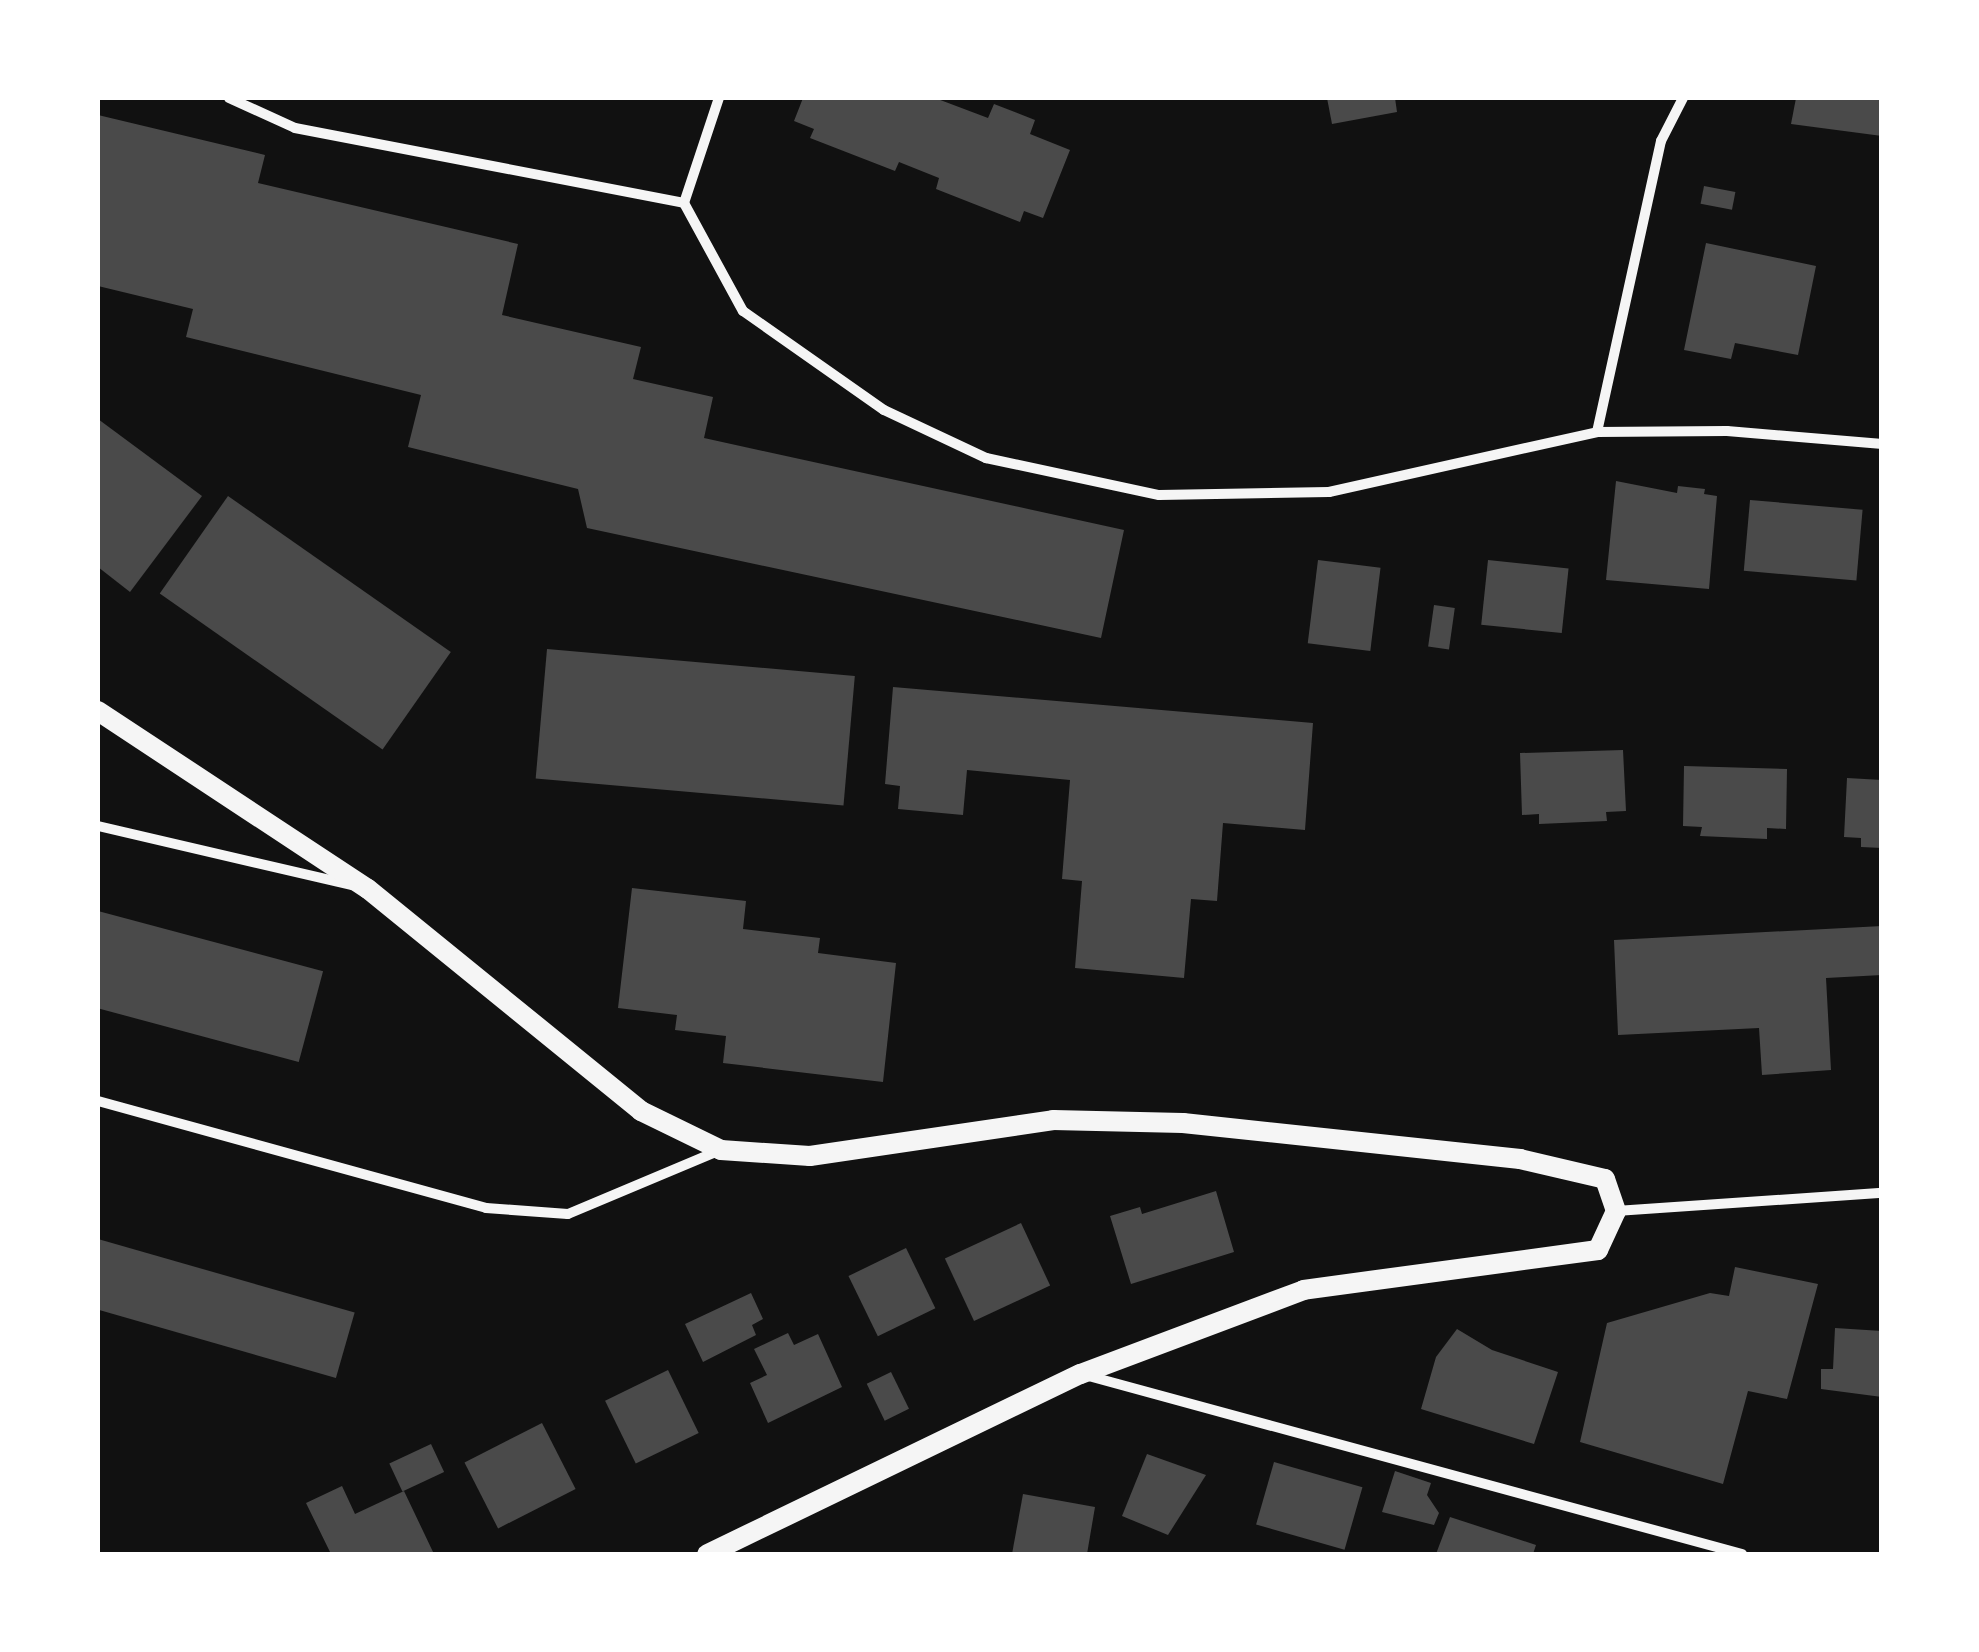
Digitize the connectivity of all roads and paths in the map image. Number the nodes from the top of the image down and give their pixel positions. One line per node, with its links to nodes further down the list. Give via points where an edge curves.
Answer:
1 (229, 98): 4 (street, via 294,128)
2 (719, 98): 4 (street)
3 (1682, 98): 5 (street, via 1661,141)
4 (684, 203): 5 (street, via 743,311 884,410 986,458 1159,495 1329,492)
5 (1597, 432): 6 (street, via 1727,431)
6 (1882, 444)
7 (98, 711): 9 (main road)
8 (98, 826): 9 (street)
9 (368, 889): 11 (main road, via 642,1111)
10 (98, 1101): 11 (street, via 486,1208 535,1212 568,1214)
11 (720, 1150): 13 (main road, via 810,1156 1053,1120 1183,1124 1520,1159 1605,1179)
12 (1882, 1193): 13 (street)
13 (1616, 1210): 14 (main road, via 1598,1250 1304,1290)
14 (1080, 1374): 15 (main road); 16 (street)
15 (707, 1554)
16 (1742, 1554)

